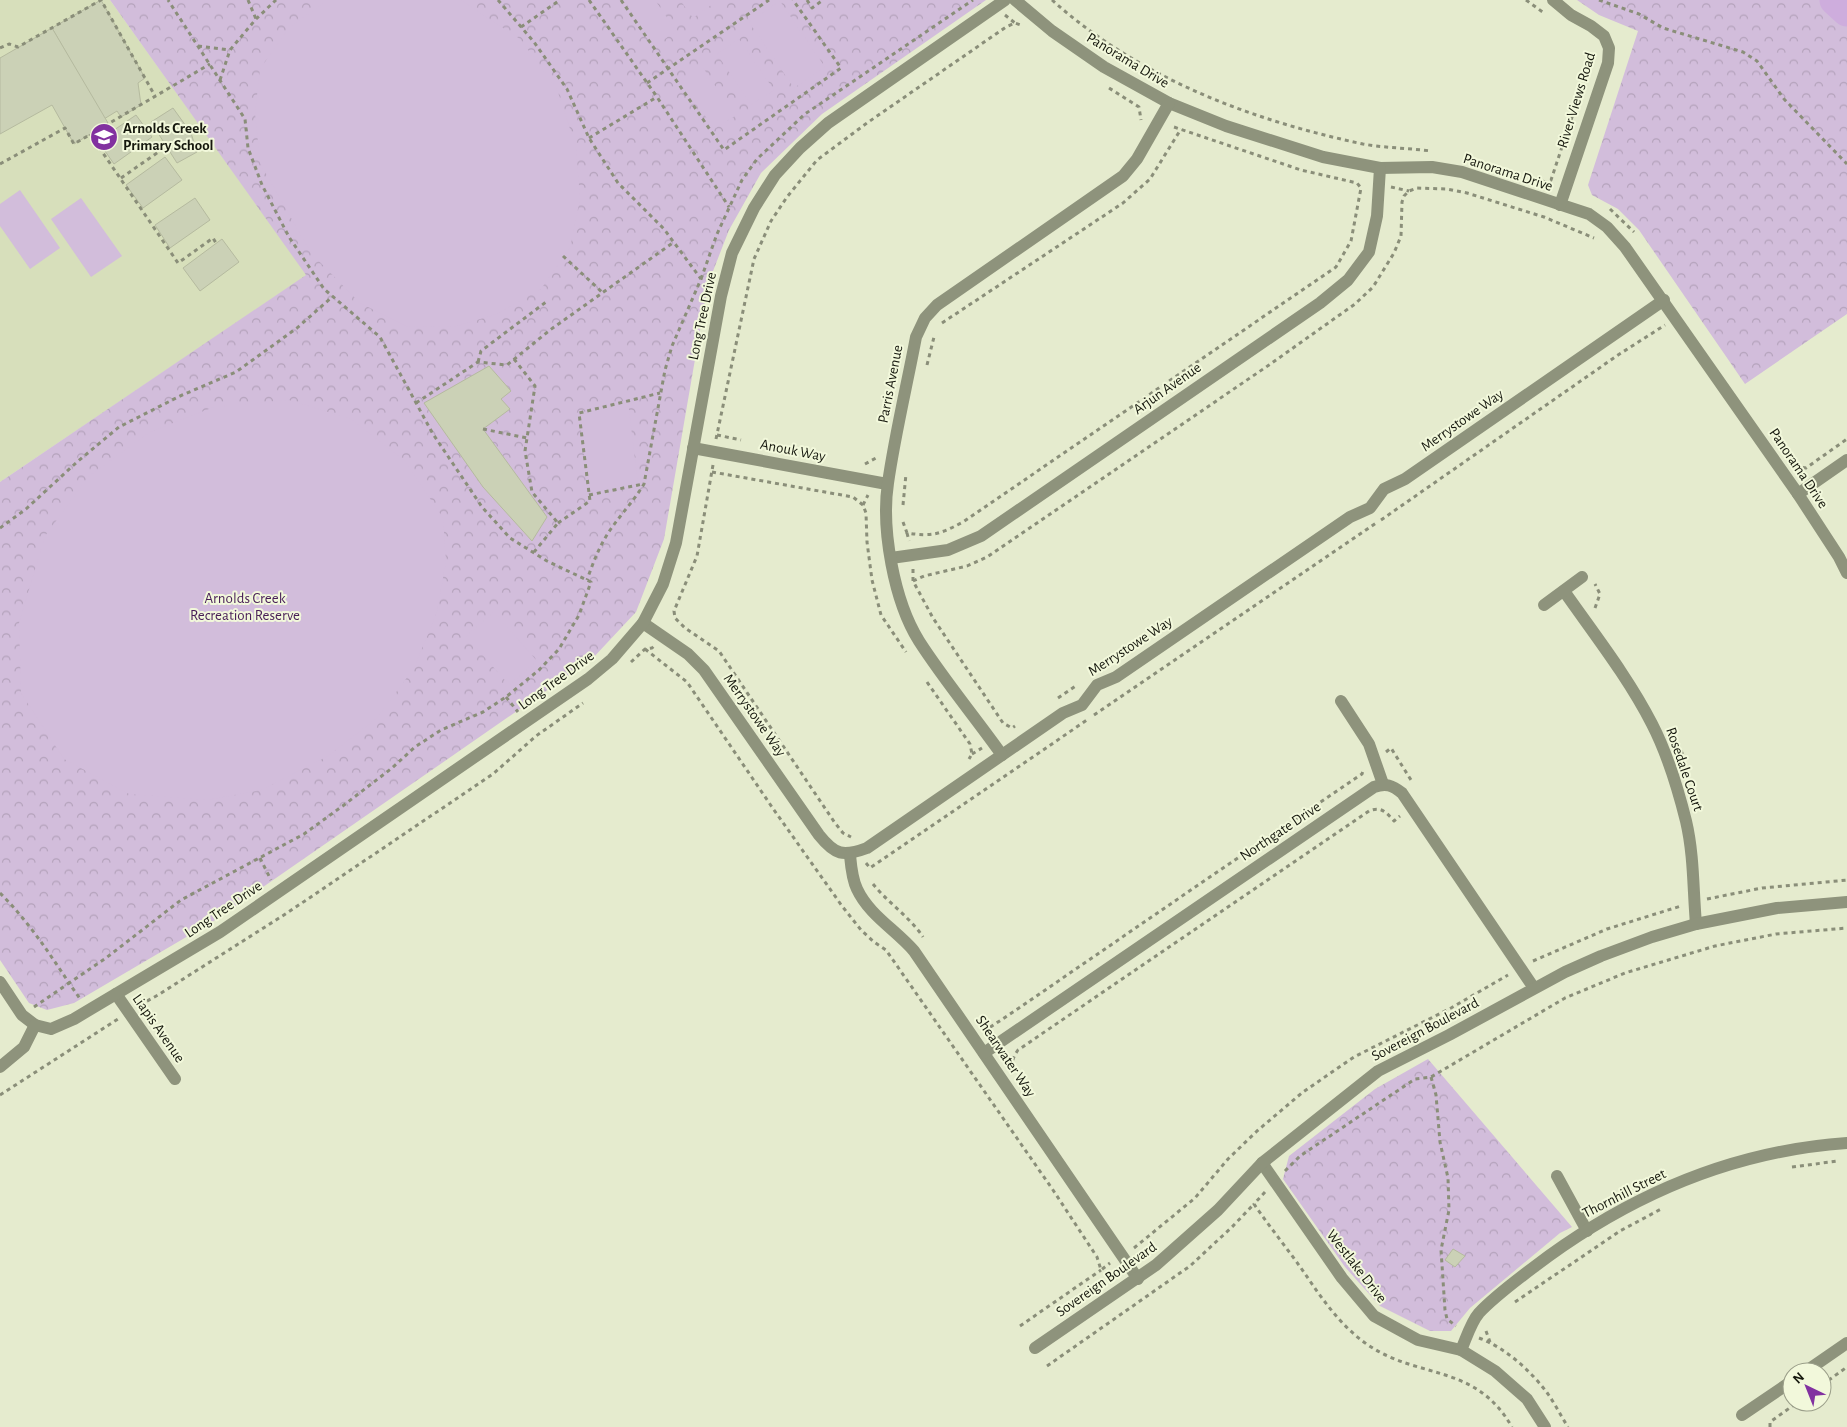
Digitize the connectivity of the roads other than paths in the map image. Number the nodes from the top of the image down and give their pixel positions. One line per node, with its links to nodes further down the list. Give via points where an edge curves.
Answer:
1 (1005, 0): 8 (street, Long Tree Drive, via 828,123 775,175 732,253)
2 (1015, 0): 4 (street, Panorama Drive, via 1104,67)
3 (1553, 0): 6 (street, River Views Road, via 1604,36 1609,48 1608,63)
4 (1169, 103): 5 (street, Panorama Drive, via 1274,143); 10 (street, Parris Avenue, via 1137,159 1123,176 937,305 925,318 916,337)
5 (1380, 168): 6 (street, Panorama Drive, via 1432,167 1462,172); 12 (street, Arjun Avenue, via 1377,216 1369,252 1348,280 1320,303 981,536 948,550)
6 (1560, 205): 7 (street, Panorama Drive, via 1589,214 1607,227)
7 (1664, 300): 11 (street, Panorama Drive); 19 (street, Merrystowe Way, via 1405,479 1384,488 1370,508 1350,517 1116,677 1097,685 1082,706 1063,713)
8 (693, 448): 10 (street, Anouk Way); 17 (street, Long Tree Drive, via 676,543 663,584)
9 (1847, 460): 11 (street)
10 (887, 484): 12 (street, Parris Avenue, via 886,526)
11 (1798, 494): 13 (street, Panorama Drive)
12 (891, 558): 19 (street, Parris Avenue, via 897,588 919,640)
13 (1847, 573)
14 (1582, 578): 15 (street)
15 (1564, 591): 16 (street); 23 (street, Rosedale Court, via 1633,693 1667,757 1686,823)
16 (1544, 605)
17 (643, 623): 21 (street, Merrystowe Way, via 688,654 704,670 828,846 838,852); 26 (street, Long Tree Drive, via 612,659 588,680 220,932)
18 (1341, 701): 20 (street, via 1368,744)
19 (1002, 755): 21 (street, Merrystowe Way, via 867,848)
20 (1383, 784): 25 (street, via 1402,793); 28 (street, Northgate Drive, via 1374,786)
21 (854, 853): 28 (street, Shearwater Way, via 852,872 856,888 914,951)
22 (1847, 902): 23 (street, Sovereign Boulevard, via 1777,908)
23 (1696, 924): 25 (street, Sovereign Boulevard, via 1601,956)
24 (0, 982): 27 (street, via 22,1015)
25 (1534, 988): 32 (street, Sovereign Boulevard, via 1378,1071)
26 (116, 994): 27 (street, Long Tree Drive, via 50,1029); 30 (street, Liapis Avenue)
27 (35, 1025): 29 (street, via 24,1047)
28 (984, 1053): 35 (street, Shearwater Way)
29 (0, 1067)
30 (175, 1079)
31 (1847, 1143): 34 (street, Thornhill Street, via 1772,1153 1704,1172 1632,1204)
32 (1262, 1163): 35 (street, Sovereign Boulevard, via 1185,1241); 38 (street, Westlake Drive, via 1342,1278 1374,1316 1418,1340)
33 (1557, 1176): 34 (street)
34 (1587, 1230): 38 (street, Thornhill Street, via 1525,1274 1478,1314)
35 (1138, 1279): 37 (street, Sovereign Boulevard)
36 (1847, 1343): 39 (street)
37 (1035, 1348)
38 (1461, 1350): 42 (street, Westlake Drive, via 1495,1371 1521,1394)
39 (1819, 1362)
40 (1782, 1388): 41 (street)
41 (1742, 1416)
42 (1545, 1427)

